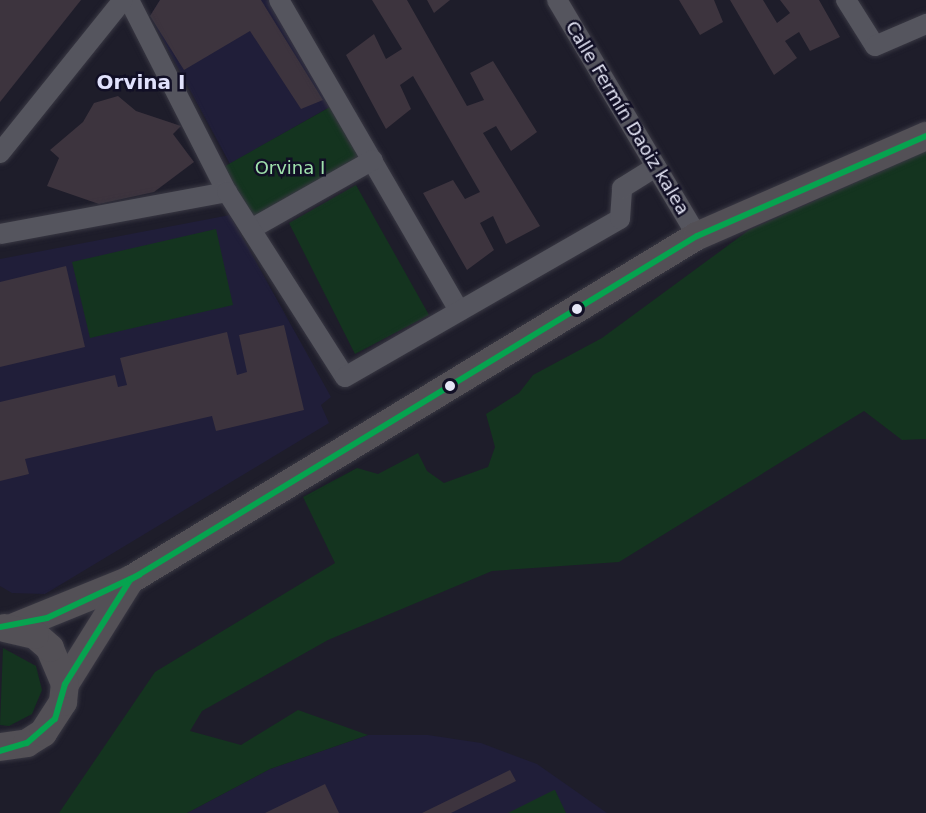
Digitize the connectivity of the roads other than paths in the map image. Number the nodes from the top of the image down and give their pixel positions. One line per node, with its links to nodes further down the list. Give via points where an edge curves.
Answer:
1 (123, 0): 8 (street)
2 (129, 0): 11 (street)
3 (279, 0): 9 (street)
4 (557, 0): 10 (street, Calle Fermín Daoiz kalea)
5 (846, 0): 6 (street, via 875,46)
6 (926, 24)
7 (926, 136): 14 (street)
8 (0, 153)
9 (373, 160): 12 (street); 15 (street)
10 (656, 166): 14 (street, Calle Fermín Daoiz kalea); 15 (street, via 622,188 620,219)
11 (227, 192): 12 (street); 13 (street)
12 (251, 229): 15 (street, via 345,377)
13 (0, 234)
14 (697, 236): 16 (street)
15 (459, 310)
16 (130, 580): 17 (street); 18 (street)
17 (6, 628): 18 (street, via 35,635 50,648)
18 (65, 684): 19 (street, via 56,719)
19 (9, 747)

